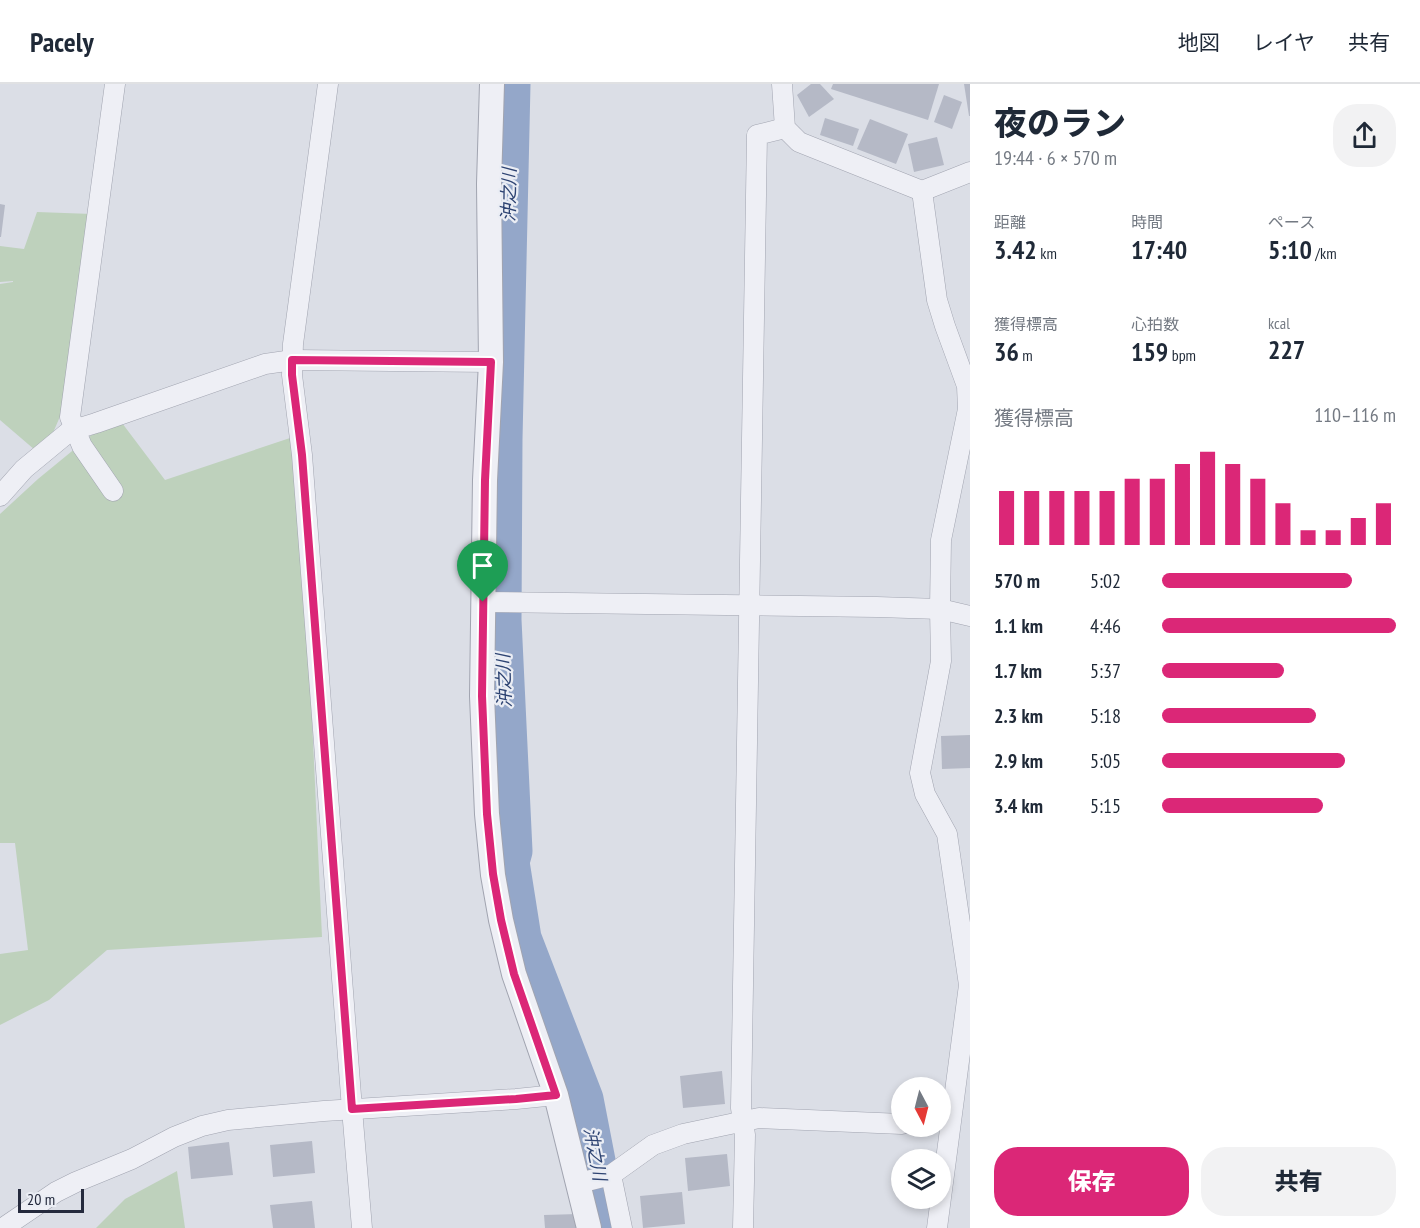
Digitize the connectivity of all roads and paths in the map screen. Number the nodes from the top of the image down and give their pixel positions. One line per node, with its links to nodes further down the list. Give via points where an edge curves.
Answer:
1 (115, 84): 10 (street, via 70,417)
2 (328, 84): 8 (street)
3 (492, 84): 9 (street)
4 (782, 84): 5 (street)
5 (785, 128): 7 (street, via 800,142); 14 (street, via 757,135)
6 (970, 172): 7 (street)
7 (922, 191): 15 (street, via 937,300 967,386 968,409 941,540)
8 (292, 360): 9 (street); 10 (street, via 265,364); 20 (street)
9 (491, 362): 13 (street)
10 (75, 429): 11 (street); 12 (street, via 24,469)
11 (113, 491)
12 (0, 496)
13 (483, 602): 14 (street); 19 (street, via 482,696 493,874 514,974)
14 (750, 606): 15 (street); 21 (street)
15 (940, 609): 16 (street); 17 (street, via 941,662 920,773 925,794 947,834)
16 (970, 616)
17 (969, 985): 18 (street)
18 (951, 1089)
19 (556, 1095): 20 (street); 25 (street)
20 (352, 1109): 26 (street, via 228,1120 202,1126 56,1192); 27 (street)
21 (743, 1122): 22 (street, via 759,1118); 24 (street, via 653,1145); 30 (street)
22 (891, 1124)
23 (944, 1137): 31 (street)
24 (611, 1175): 25 (street); 29 (street)
25 (579, 1183): 28 (street)
26 (3, 1228)
27 (362, 1228)
28 (589, 1228)
29 (622, 1228)
30 (743, 1228)
31 (937, 1228)

